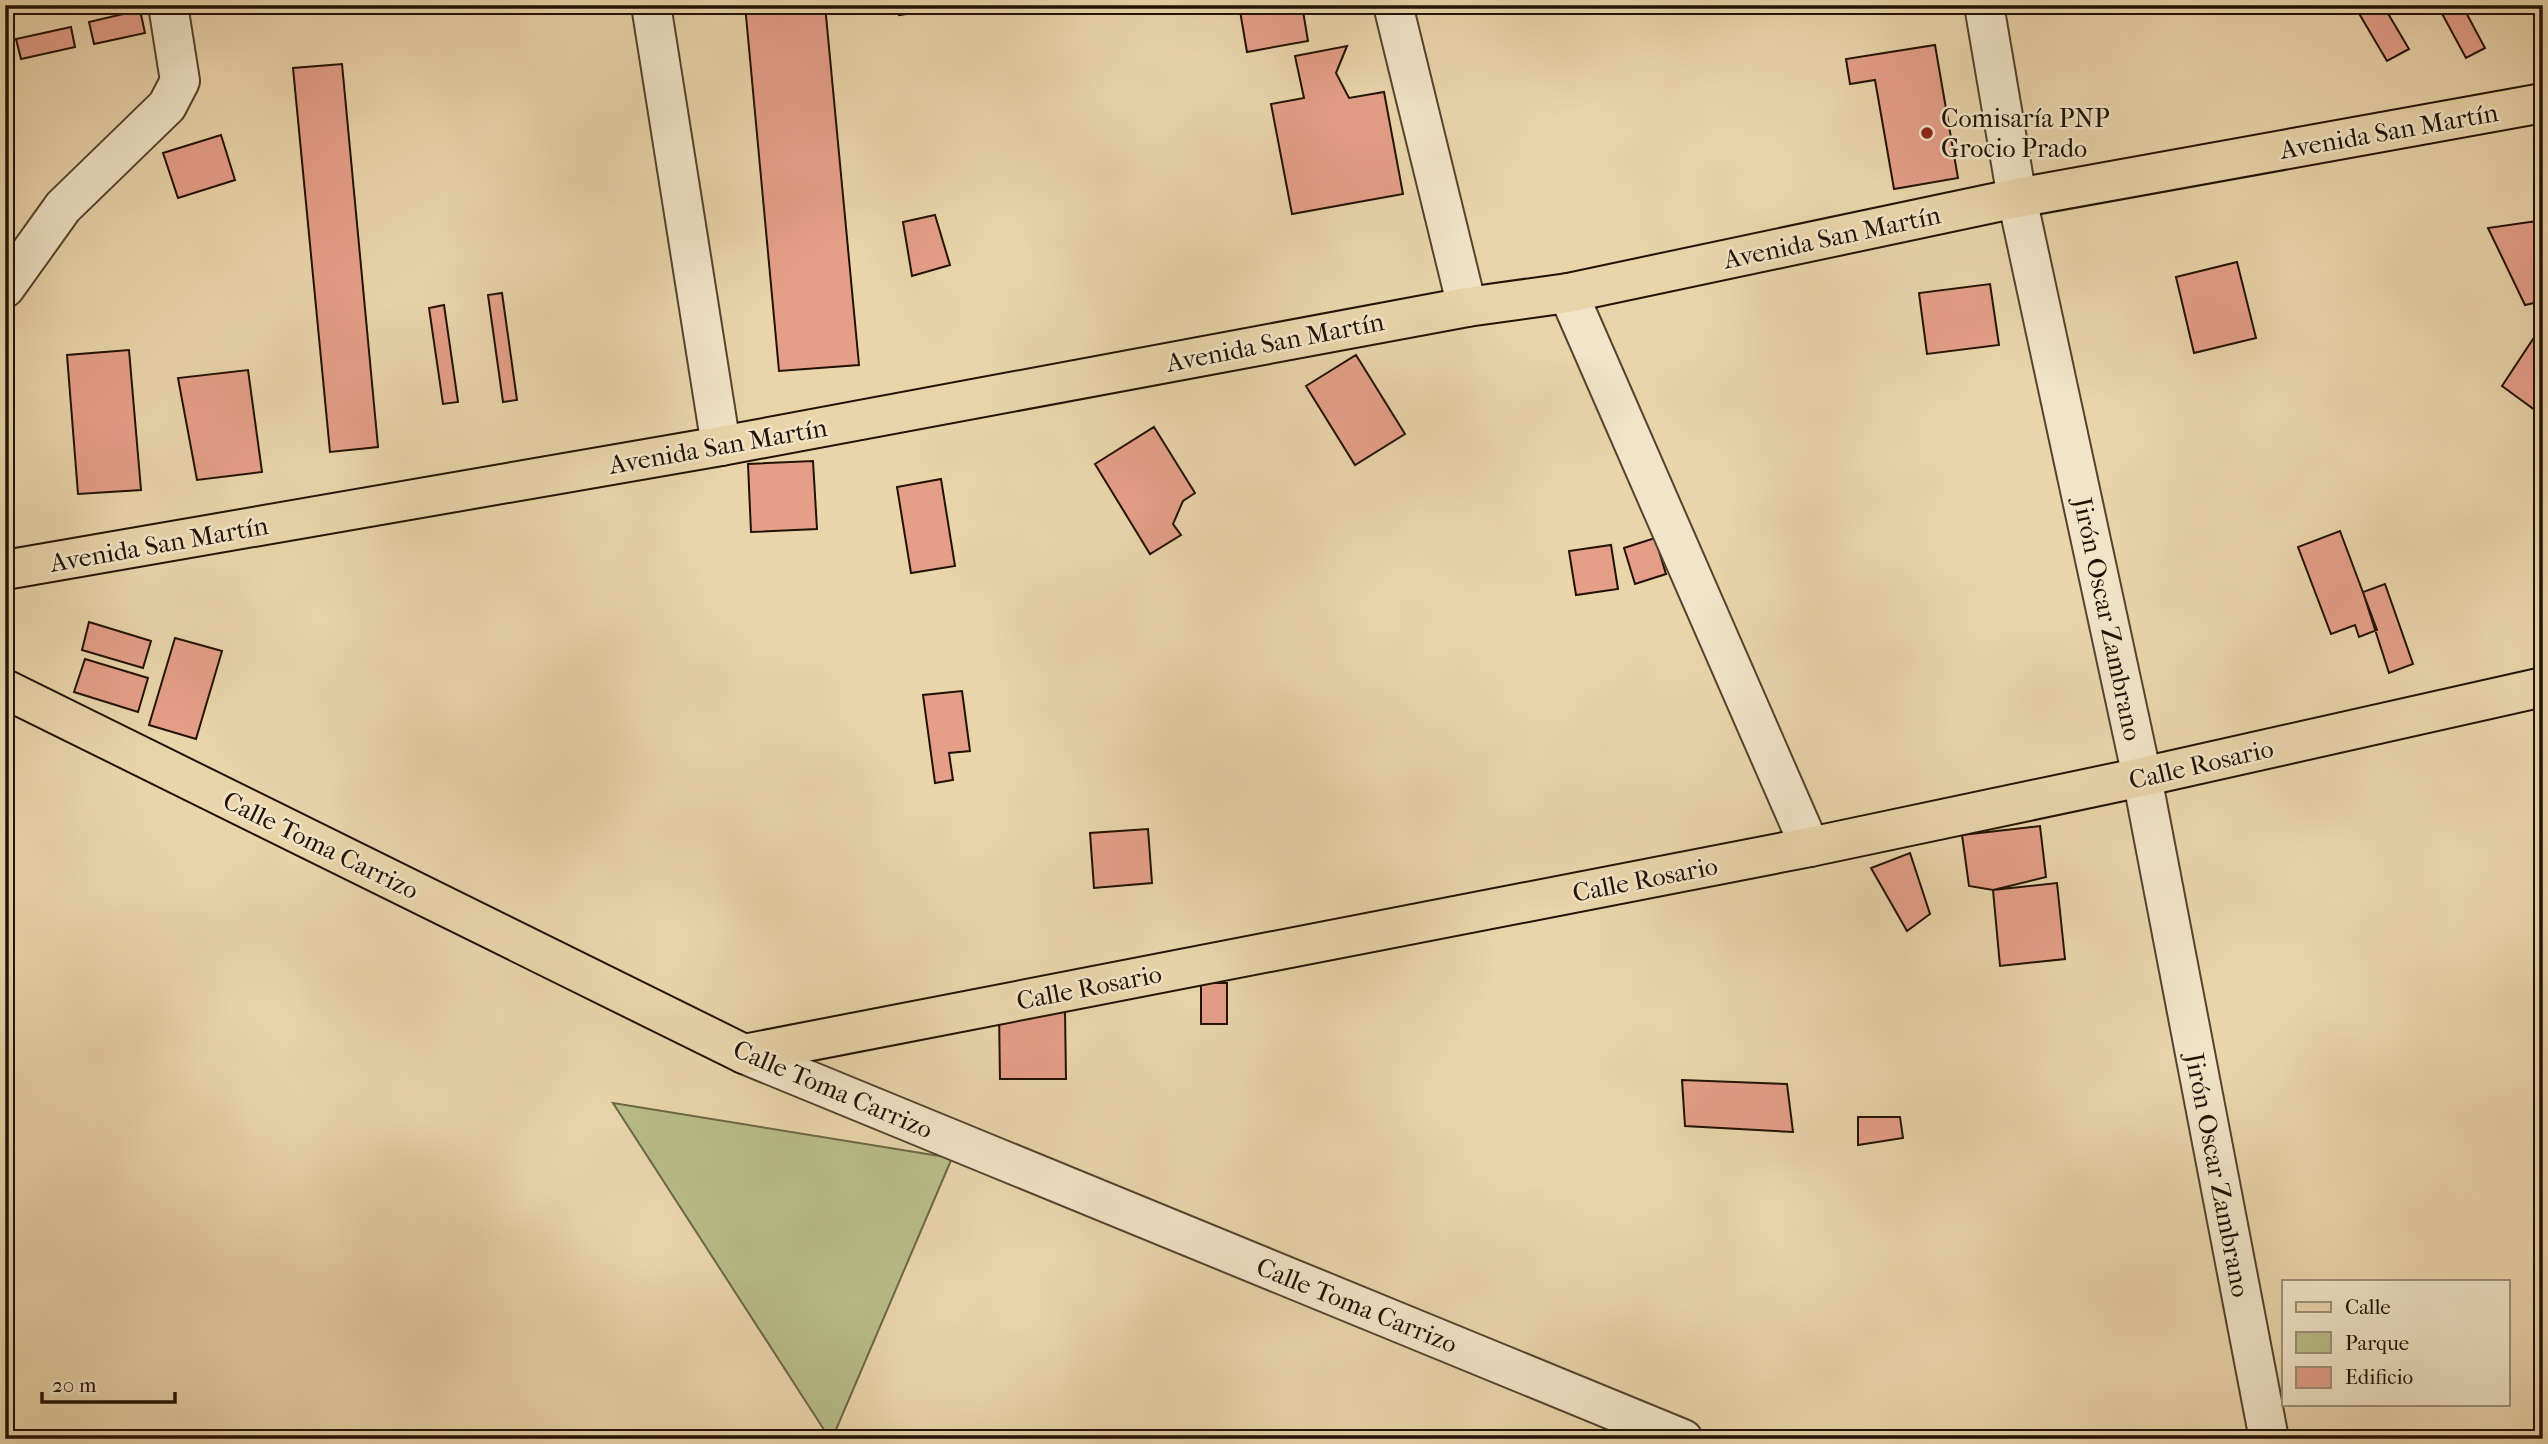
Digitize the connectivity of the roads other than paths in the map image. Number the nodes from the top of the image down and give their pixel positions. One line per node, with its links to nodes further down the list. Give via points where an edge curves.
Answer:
1 (168, 5): 7 (street, via 180,81 167,106 62,207)
2 (651, 5): 10 (street)
3 (1393, 5): 9 (street)
4 (1984, 5): 6 (street, Jirón Oscar Zambrano)
5 (2543, 103): 6 (main road, Avenida San Martín)
6 (2017, 198): 8 (main road, Avenida San Martín); 14 (street, Jirón Oscar Zambrano)
7 (5, 288)
8 (1568, 293): 9 (main road, Avenida San Martín); 15 (street)
9 (1467, 306): 10 (main road, Avenida San Martín)
10 (721, 446): 11 (main road, Avenida San Martín)
11 (5, 570)
12 (2543, 687): 14 (main road, Calle Rosario)
13 (5, 689): 16 (main road, Calle Toma Carrizo)
14 (2141, 777): 15 (main road, Calle Rosario); 19 (street, Jirón Oscar Zambrano)
15 (1810, 848): 16 (main road, Calle Rosario)
16 (744, 1054): 17 (street, Calle Toma Carrizo)
17 (1636, 1428): 18 (street, Calle Toma Carrizo)
18 (1683, 1439)
19 (2269, 1439)

